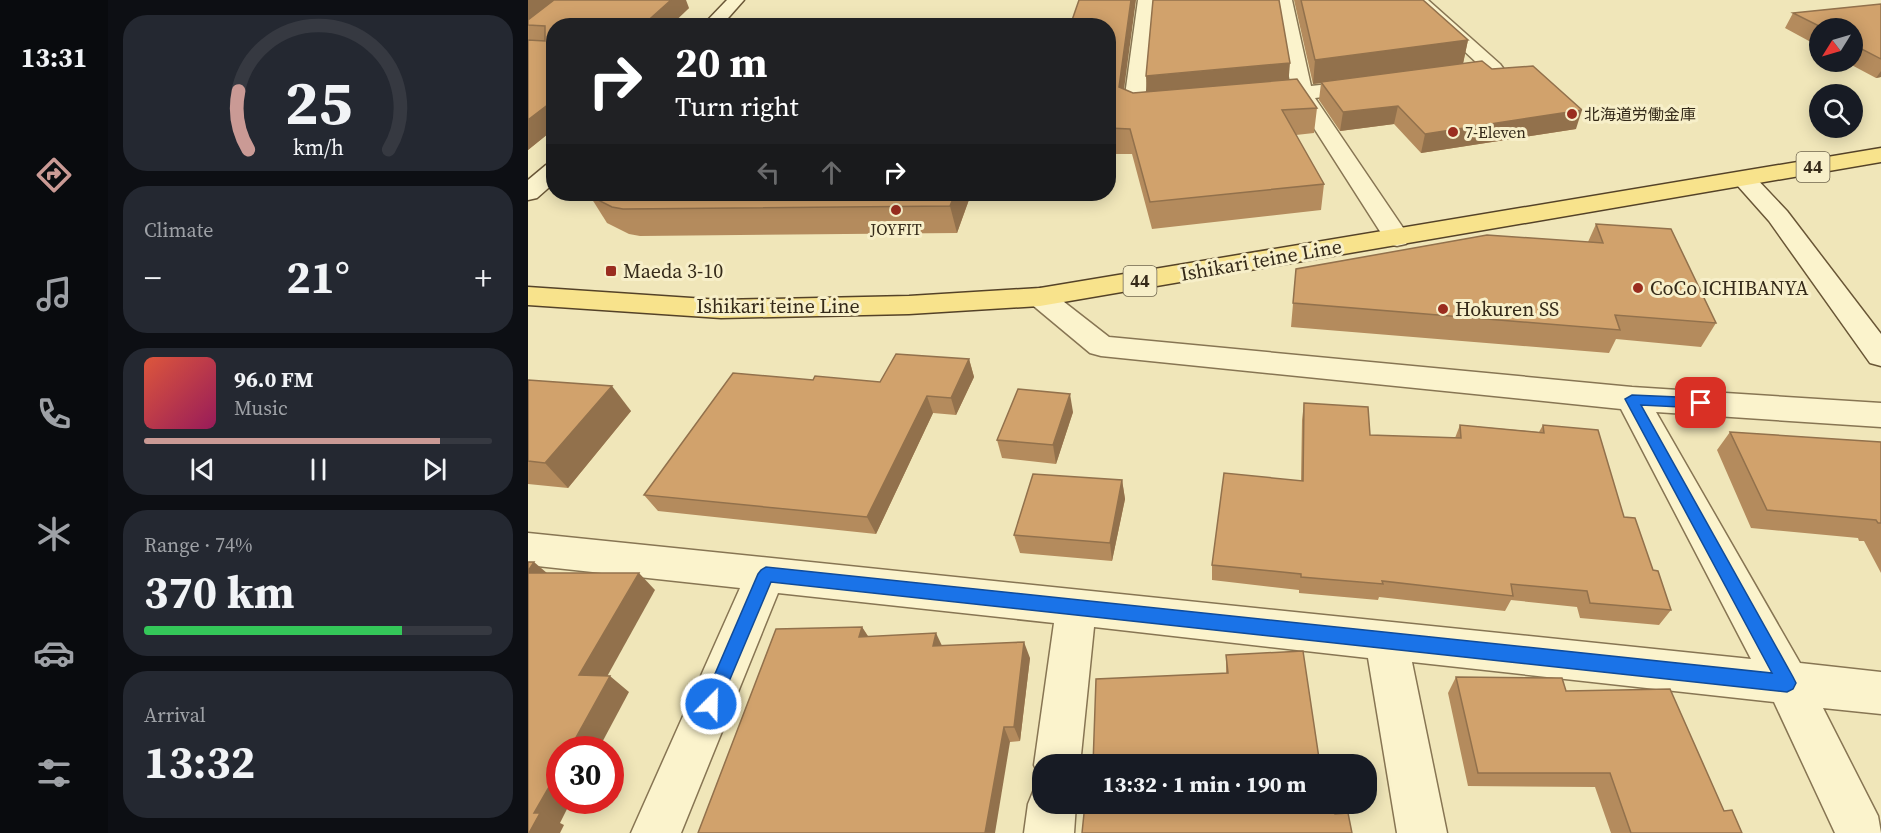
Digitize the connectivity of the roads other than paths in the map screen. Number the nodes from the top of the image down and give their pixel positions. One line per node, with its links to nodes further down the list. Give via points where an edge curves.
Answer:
1 (736, 0): 5 (street)
2 (1146, 0): 10 (street, via 1134,110)
3 (1284, 0): 8 (street)
4 (1418, 0): 6 (street, via 1493,68)
5 (719, 18)
6 (1422, 78)
7 (1387, 83): 8 (street)
8 (1302, 94): 9 (street); 15 (street)
9 (1241, 100)
10 (1181, 106)
11 (1881, 155): 13 (main road, Ishikari teine Line / 44)
12 (546, 178): 14 (street)
13 (1745, 180): 15 (main road, Ishikari teine Line / 44); 18 (street, via 1778,216)
14 (528, 193)
15 (1397, 238): 17 (main road, Ishikari teine Line / 44)
16 (528, 296): 17 (main road, Ishikari teine Line / 44, via 721,309 909,305)
17 (1040, 297): 19 (street, via 1101,346)
18 (1881, 356)
19 (1632, 399): 20 (street); 25 (street)
20 (1881, 415)
21 (528, 549): 22 (street)
22 (766, 574): 23 (street); 29 (street)
23 (1076, 607): 24 (street); 27 (street)
24 (1386, 639): 25 (street); 31 (street)
25 (1787, 683): 26 (street); 32 (street)
26 (1881, 693)
27 (1058, 754)
28 (1051, 814): 30 (street)
29 (656, 833)
30 (1049, 833)
31 (1422, 833)
32 (1861, 833)

